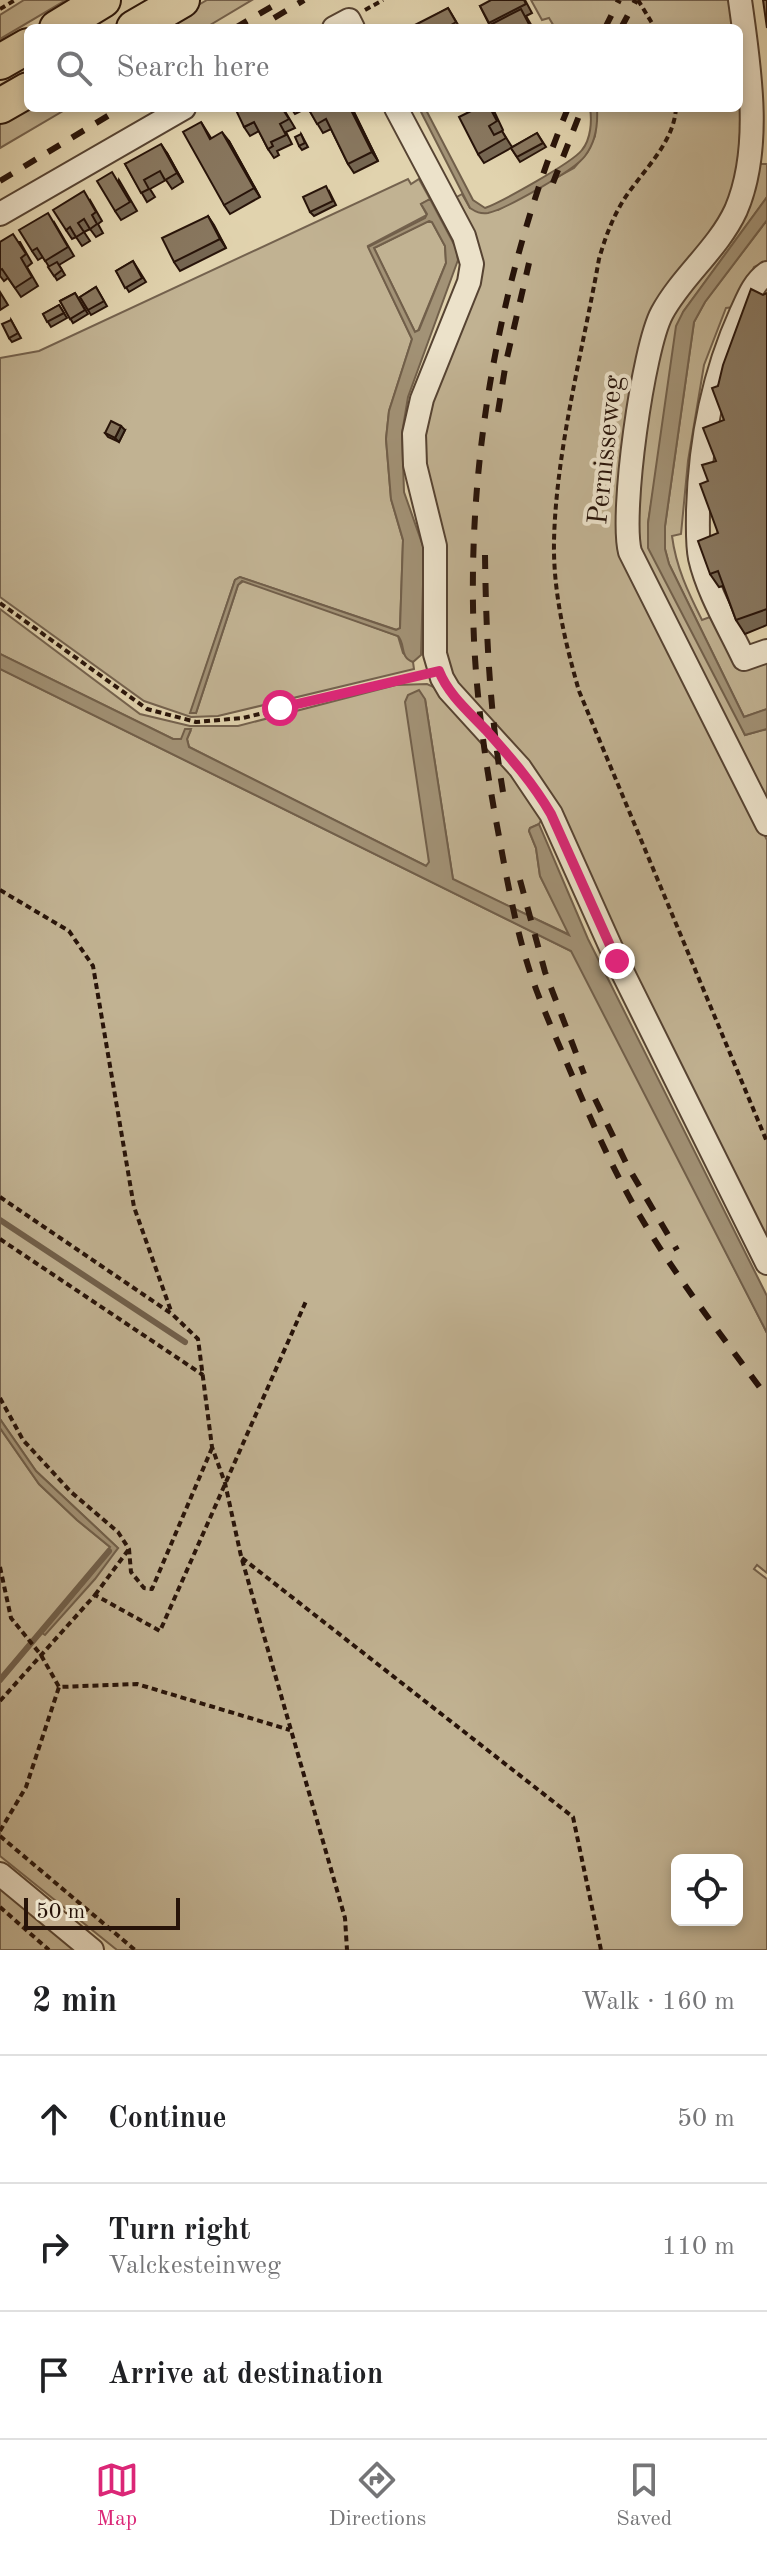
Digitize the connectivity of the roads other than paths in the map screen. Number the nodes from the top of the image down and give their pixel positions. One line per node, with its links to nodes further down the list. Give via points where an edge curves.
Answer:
1 (103, 0): 4 (main road)
2 (182, 0): 5 (main road)
3 (740, 0): 15 (street, Pernisseweg, via 751,80 745,181 722,234 669,301 652,338 626,537)
4 (64, 24)
5 (141, 24)
6 (24, 48): 7 (main road)
7 (0, 62)
8 (24, 92): 9 (main road)
9 (0, 106)
10 (177, 112): 12 (street)
11 (398, 112): 16 (street, via 464,236 472,264 414,434 415,465 435,546 439,671 551,814)
12 (0, 214)
13 (767, 273): 14 (street, via 755,283 716,380 705,436 698,532 704,573 744,659)
14 (767, 651)
15 (767, 824)
16 (767, 1263)
17 (0, 1874): 18 (street)
18 (92, 1950)

